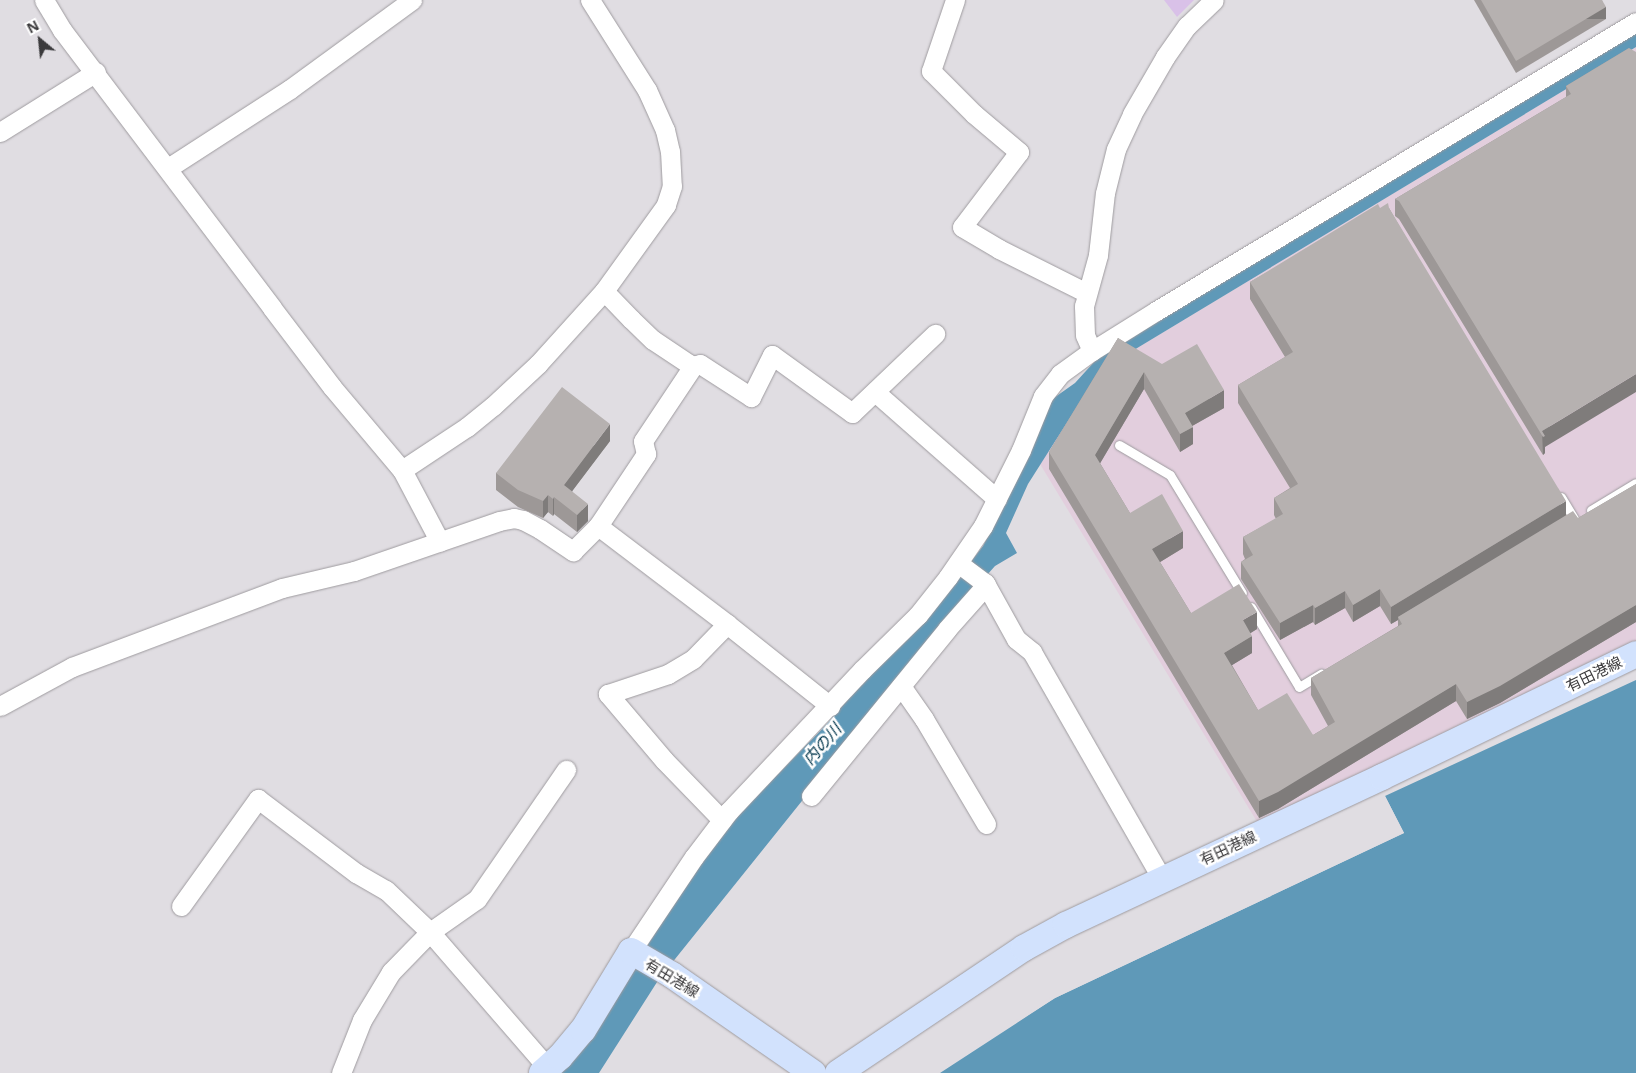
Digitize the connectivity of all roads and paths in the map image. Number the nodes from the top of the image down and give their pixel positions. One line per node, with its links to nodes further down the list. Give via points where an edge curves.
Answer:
1 (44, 0): 7 (street, via 62,30)
2 (412, 0): 9 (street, via 290,89)
3 (590, 0): 10 (street, via 647,90 665,130 672,171 672,186 666,204)
4 (955, 0): 11 (street, via 931,71 974,114 1019,152 962,227 998,249)
5 (1214, 0): 11 (street, via 1187,26 1165,57 1116,149 1105,193 1098,255)
6 (1636, 22): 13 (street)
7 (96, 72): 8 (street); 9 (street)
8 (0, 132)
9 (168, 168): 17 (street, via 326,379)
10 (604, 291): 14 (street, via 653,340); 17 (street, via 538,364 493,406)
11 (1087, 293): 13 (street, via 1084,328)
12 (935, 334): 15 (street)
13 (1092, 351): 20 (street, via 1066,368 1047,389)
14 (693, 366): 15 (street, via 700,364 751,396 772,355 852,413); 22 (street, via 643,441 646,454)
15 (875, 392): 20 (street)
16 (1119, 445): 29 (lane, via 1170,475 1299,687)
17 (402, 470): 24 (street)
18 (1636, 484): 21 (lane)
19 (1554, 486): 21 (lane)
20 (997, 499): 25 (street)
21 (1575, 520): 23 (lane)
22 (598, 526): 24 (street, via 573,551 540,529 514,518); 27 (street)
23 (1566, 526)
24 (440, 542): 31 (street, via 354,570 282,588 72,667)
25 (961, 564): 26 (street); 32 (street, via 918,615)
26 (986, 584): 30 (street); 37 (street, via 1016,639 1032,652)
27 (727, 624): 32 (street); 35 (street, via 693,658 668,674 608,694 664,760)
28 (1636, 654): 37 (main road, 有田港線)
29 (1333, 667)
30 (901, 686): 34 (street); 36 (street, via 924,718)
31 (0, 706)
32 (830, 706): 35 (street)
33 (566, 770): 39 (street, via 477,899)
34 (812, 796)
35 (722, 820): 40 (street, via 694,857)
36 (986, 824)
37 (1162, 879): 44 (main road, 有田港線, via 1024,948)
38 (181, 906): 39 (street, via 258,799 356,873 386,890)
39 (430, 932): 41 (street); 42 (street, via 391,972 374,998)
40 (635, 954): 41 (main road, 有田港線, via 583,1030); 43 (main road, 有田港線, via 668,973)
41 (545, 1070)
42 (341, 1073)
43 (813, 1073)
44 (838, 1073)

